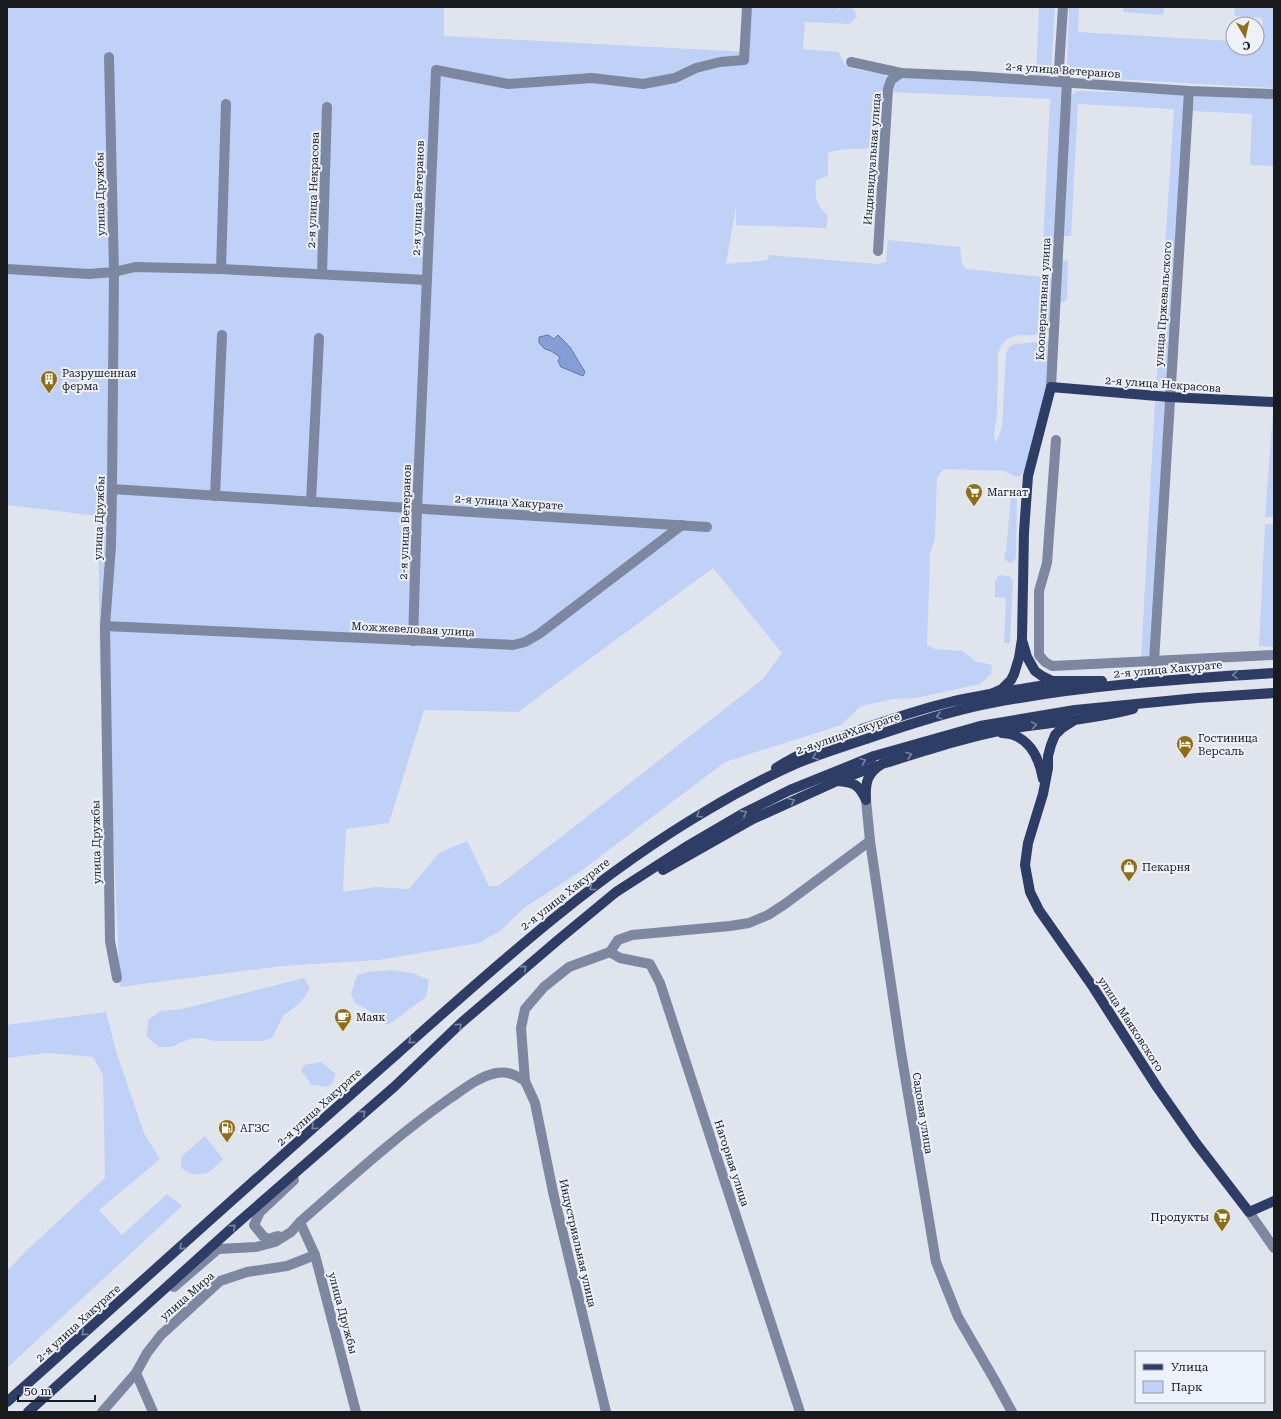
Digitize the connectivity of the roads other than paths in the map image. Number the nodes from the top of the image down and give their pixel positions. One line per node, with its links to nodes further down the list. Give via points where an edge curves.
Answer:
1 (747, 7): 16 (street, 2-я улица Ветеранов, via 744,60 696,68 674,78 643,84 592,78 508,84 436,70)
2 (1062, 7): 6 (street, Кооперативная улица, via 1059,68)
3 (109, 57): 14 (street, улица Дружбы)
4 (851, 62): 5 (street, 2-я улица Ветеранов)
5 (901, 73): 6 (street, 2-я улица Ветеранов); 11 (street, Индивидуальная улица, via 891,80 888,89)
6 (1067, 82): 7 (street, 2-я улица Ветеранов); 19 (street, Кооперативная улица)
7 (1189, 91): 8 (street, 2-я улица Ветеранов); 20 (street, улица Пржевальского)
8 (1274, 94)
9 (226, 104): 13 (street)
10 (327, 107): 15 (street, 2-я улица Некрасова)
11 (878, 252)
12 (7, 269): 14 (street, via 89,274)
13 (221, 270): 14 (street, via 135,267); 15 (street)
14 (114, 272): 23 (street, улица Дружбы)
15 (322, 274): 16 (street)
16 (427, 280): 26 (street, 2-я улица Ветеранов)
17 (222, 335): 24 (street)
18 (319, 338): 25 (street)
19 (1051, 387): 20 (main road, 2-я улица Некрасова); 30 (main road, Кооперативная улица, via 1028,476)
20 (1169, 397): 21 (main road, 2-я улица Некрасова); 33 (street, улица Пржевальского)
21 (1274, 402)
22 (1056, 440): 33 (street, 2-я улица Хакурате, via 1048,563 1039,591 1039,655 1052,666)
23 (112, 489): 24 (street, 2-я улица Хакурате); 29 (street, улица Дружбы)
24 (215, 496): 25 (street, 2-я улица Хакурате)
25 (311, 502): 26 (street, 2-я улица Хакурате)
26 (417, 509): 27 (street, 2-я улица Хакурате); 31 (street, 2-я улица Ветеранов)
27 (682, 525): 28 (street, 2-я улица Хакурате); 31 (street, Можжевеловая улица, via 525,642 512,645)
28 (706, 527)
29 (105, 626): 31 (street, Можжевеловая улица); 50 (street, улица Дружбы, via 110,941)
30 (1022, 639): 35 (main road, via 1027,657 1035,671 1052,681); 38 (main road, via 1017,666 1011,680 1002,689)
31 (413, 641)
32 (1274, 655): 33 (street, 2-я улица Хакурате)
33 (1154, 662)
34 (1274, 673): 36 (main road, 2-я улица Хакурате, one-way to 36)
35 (1073, 681): 36 (main road); 38 (main road)
36 (1157, 682): 39 (main road, 2-я улица Хакурате)
37 (1274, 693): 40 (main road)
38 (991, 694): 39 (main road)
39 (976, 702): 60 (main road, 2-я улица Хакурате, one-way to 60, via 800,763 738,793 623,864 566,907 482,978)
40 (1158, 702): 41 (main road, via 1116,714); 42 (main road, via 1075,710)
41 (1077, 719): 42 (main road, one-way to 41); 45 (main road, via 1055,735 1048,756)
42 (983, 732): 43 (main road, one-way to 42); 45 (main road, via 1012,734 1025,742 1037,756); 48 (main road, one-way to 42, via 616,892 689,845 790,790 874,756)
43 (882, 764): 44 (main road); 46 (main road, via 874,768 866,783)
44 (837, 781): 46 (main road, via 848,781 858,786); 48 (main road, one-way to 44, via 653,875 753,819)
45 (1044, 783): 54 (main road, улица Маяковского, via 1028,843 1025,865 1030,892 1039,910 1093,987 1157,1087)
46 (866, 800): 47 (street, Садовая улица)
47 (870, 841): 49 (street, via 768,915 749,923 730,926 632,935 618,940); 67 (street, Садовая улица, via 901,1052 936,1262 958,1317)
48 (588, 916): 52 (main road, one-way to 48, via 461,1023)
49 (610, 952): 51 (street, via 569,967 544,987 525,1009 521,1028); 66 (street, Нагорная улица, via 620,958 650,964 660,983)
50 (117, 978)
51 (525, 1081): 55 (street, via 512,1073 498,1073 469,1085 385,1148); 65 (street, Индустриальная улица, via 535,1103)
52 (348, 1127): 56 (street, via 260,1212 254,1225 268,1239); 61 (main road, one-way to 52)
53 (1274, 1201): 54 (main road)
54 (1249, 1212): 57 (street, улица Маяковского)
55 (300, 1222): 56 (street); 58 (street, улица Дружбы)
56 (291, 1232): 61 (street, via 275,1242 256,1247 218,1249)
57 (1274, 1248)
58 (315, 1255): 59 (street, улица Мира, via 287,1266 247,1272 220,1281 161,1335); 64 (street, улица Дружбы)
59 (136, 1373): 62 (street, улица Мира); 63 (street)
60 (7, 1402)
61 (28, 1412)
62 (102, 1412)
63 (153, 1412)
64 (356, 1412)
65 (606, 1412)
66 (800, 1412)
67 (1012, 1412)

